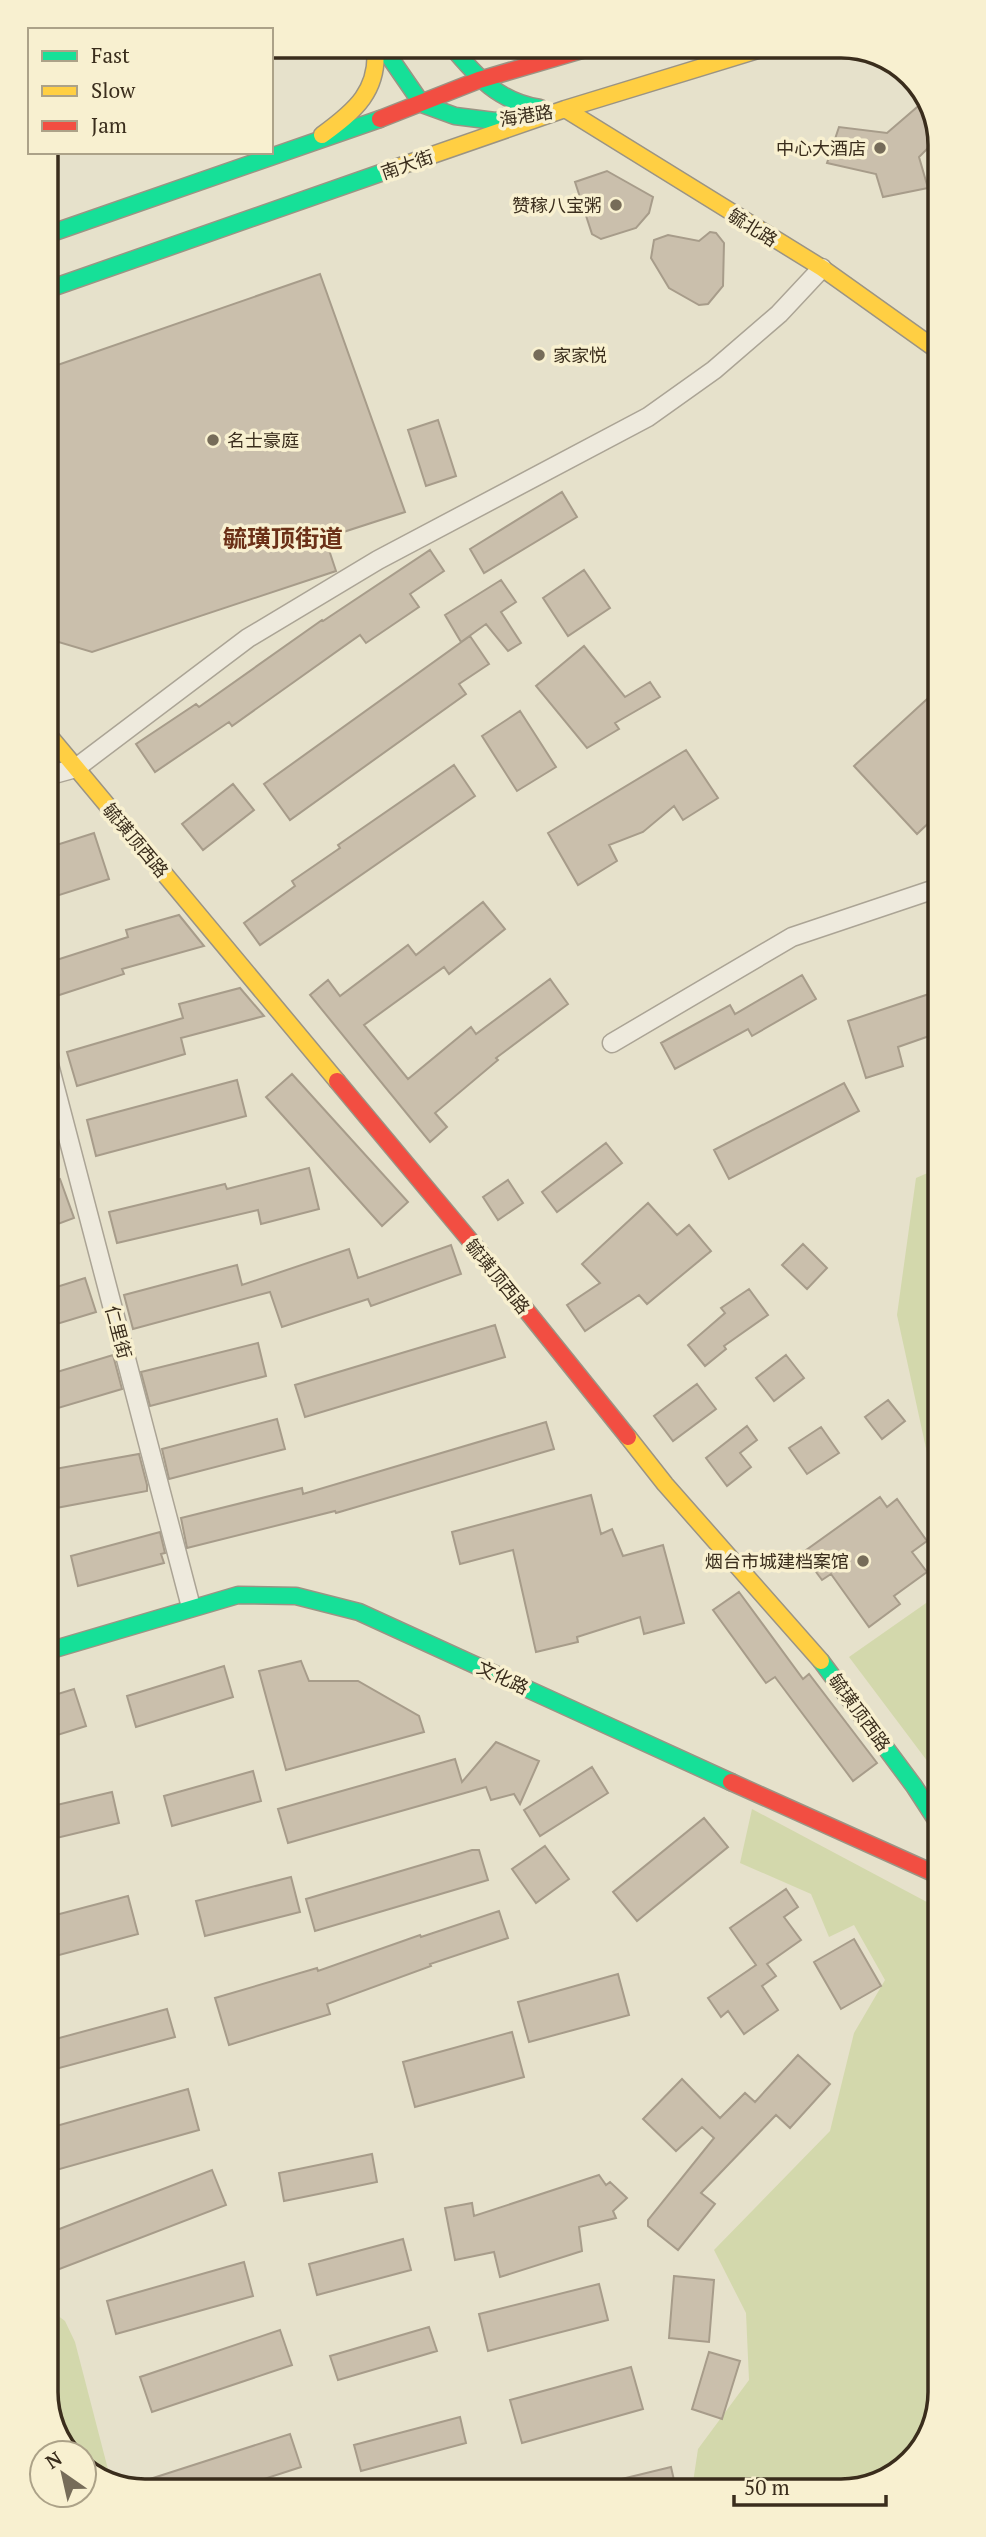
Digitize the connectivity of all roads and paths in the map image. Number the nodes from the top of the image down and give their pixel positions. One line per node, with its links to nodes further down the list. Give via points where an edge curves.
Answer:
1 (376, 58): 9 (main road, via 374,79 358,105)
2 (390, 58): 7 (main road)
3 (461, 58): 6 (main road, 海港路)
4 (555, 58): 6 (main road)
5 (732, 58): 8 (main road, 南大街)
6 (480, 80): 7 (main road); 8 (main road, 海港路, via 502,98 527,107)
7 (422, 104): 8 (main road, 海港路, via 455,116 495,121); 9 (main road)
8 (565, 109): 11 (main road, 毓北路); 12 (main road, 南大街)
9 (315, 141): 10 (main road)
10 (58, 231)
11 (822, 268): 13 (main road, 毓北路); 15 (street, via 724,362 648,417 378,560 248,638)
12 (58, 286)
13 (928, 344)
14 (58, 746): 15 (main road, 毓璜顶西路)
15 (76, 768): 16 (street); 22 (main road, 毓璜顶西路, via 515,1295 665,1484 834,1676)
16 (58, 773)
17 (928, 891): 18 (street, via 792,937)
18 (612, 1043)
19 (58, 1099): 20 (street, 仁里街)
20 (191, 1607): 21 (main road, 文化路); 23 (main road, 文化路, via 238,1595 270,1594 359,1612)
21 (58, 1648)
22 (928, 1808)
23 (928, 1871)

